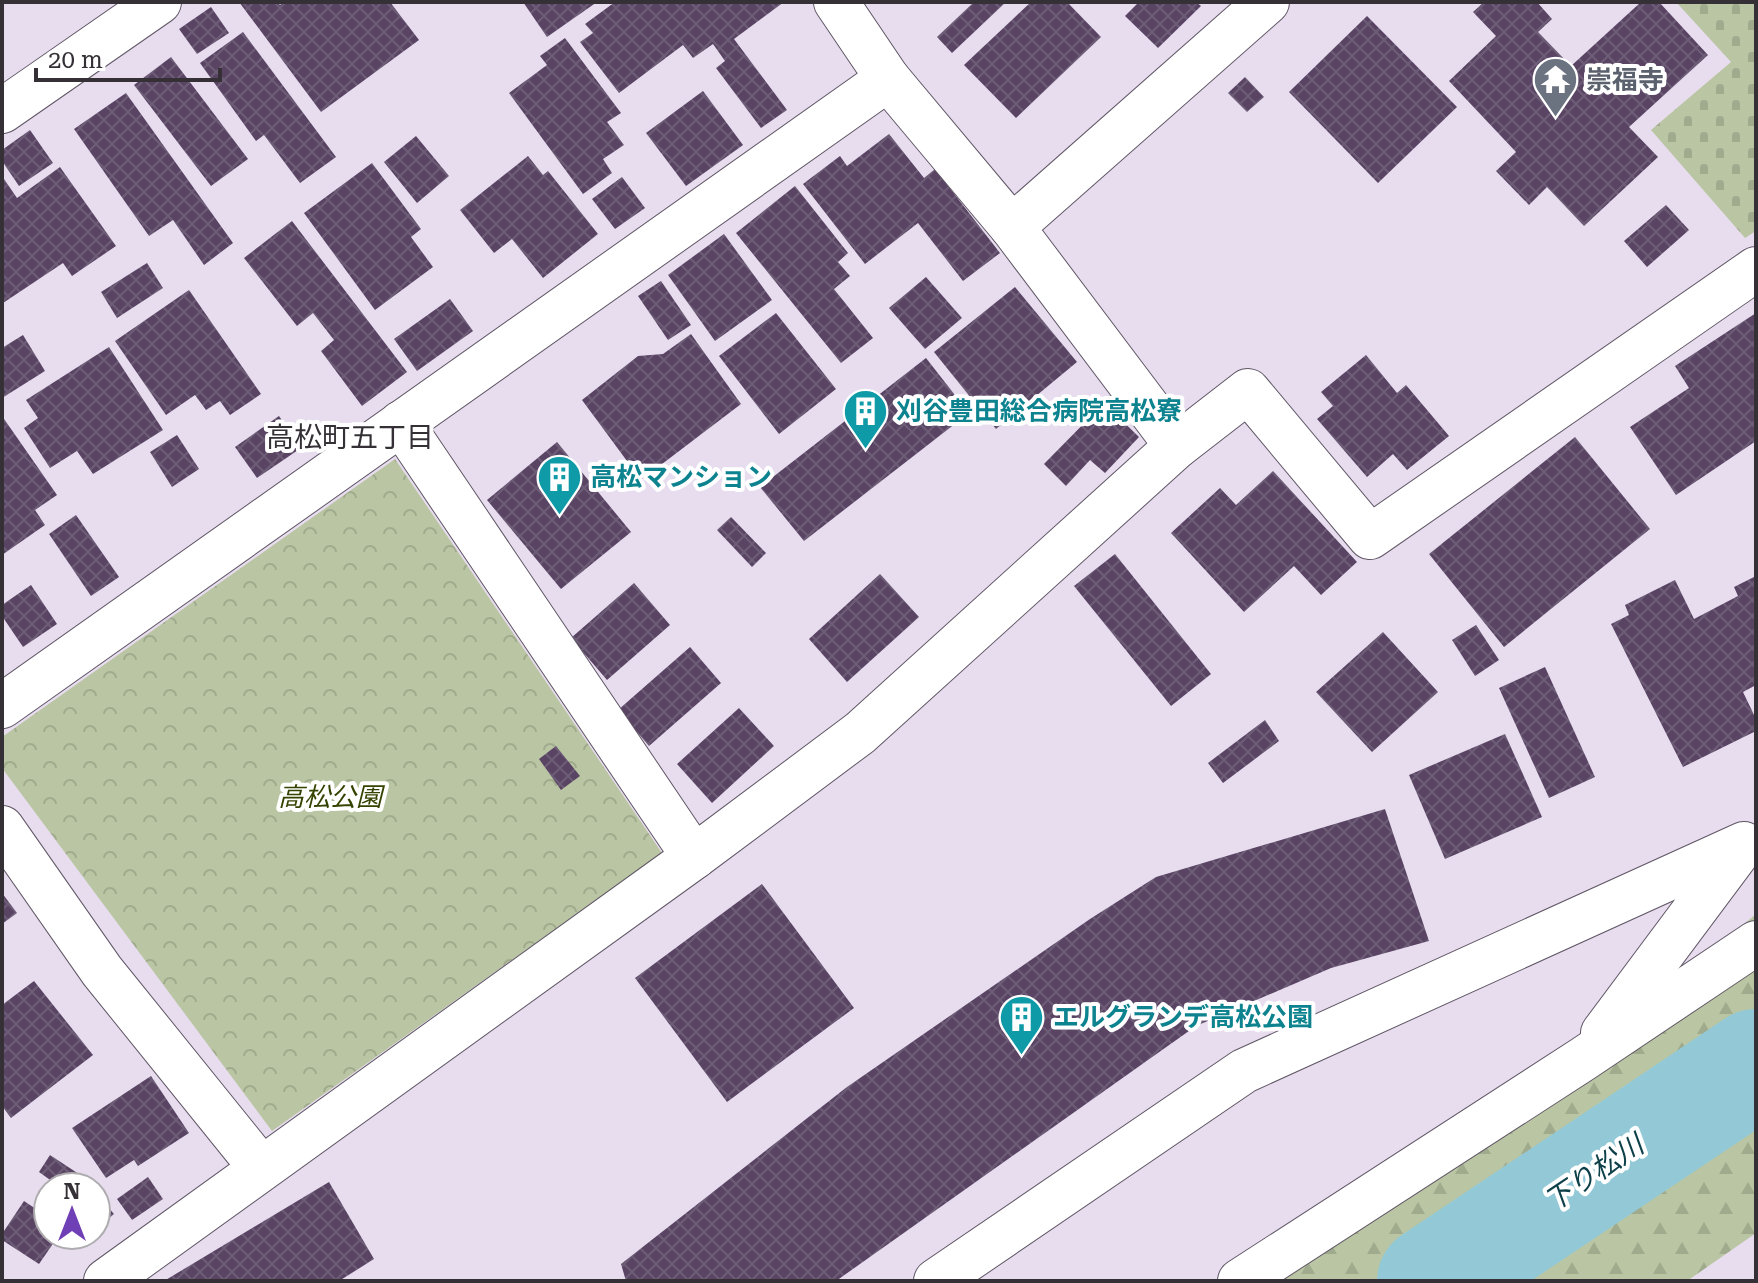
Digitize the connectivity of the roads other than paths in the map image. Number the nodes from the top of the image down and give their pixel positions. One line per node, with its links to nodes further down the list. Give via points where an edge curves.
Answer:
1 (159, 2): 5 (street)
2 (836, 2): 4 (street)
3 (1267, 2): 6 (street)
4 (888, 79): 6 (street); 8 (street)
5 (2, 111)
6 (1012, 227): 9 (street)
7 (1756, 269): 9 (street, via 1370,537 1248,391)
8 (401, 423): 10 (street); 13 (street)
9 (1177, 446): 13 (street, via 860,733)
10 (2, 706)
11 (2, 828): 16 (street, via 102,971)
12 (1750, 841): 15 (street); 18 (street, via 1244,1071)
13 (694, 857): 16 (street)
14 (1756, 943): 15 (street)
15 (1583, 1059): 19 (street)
16 (261, 1168): 17 (street)
17 (106, 1281)
18 (936, 1281)
19 (1240, 1281)

